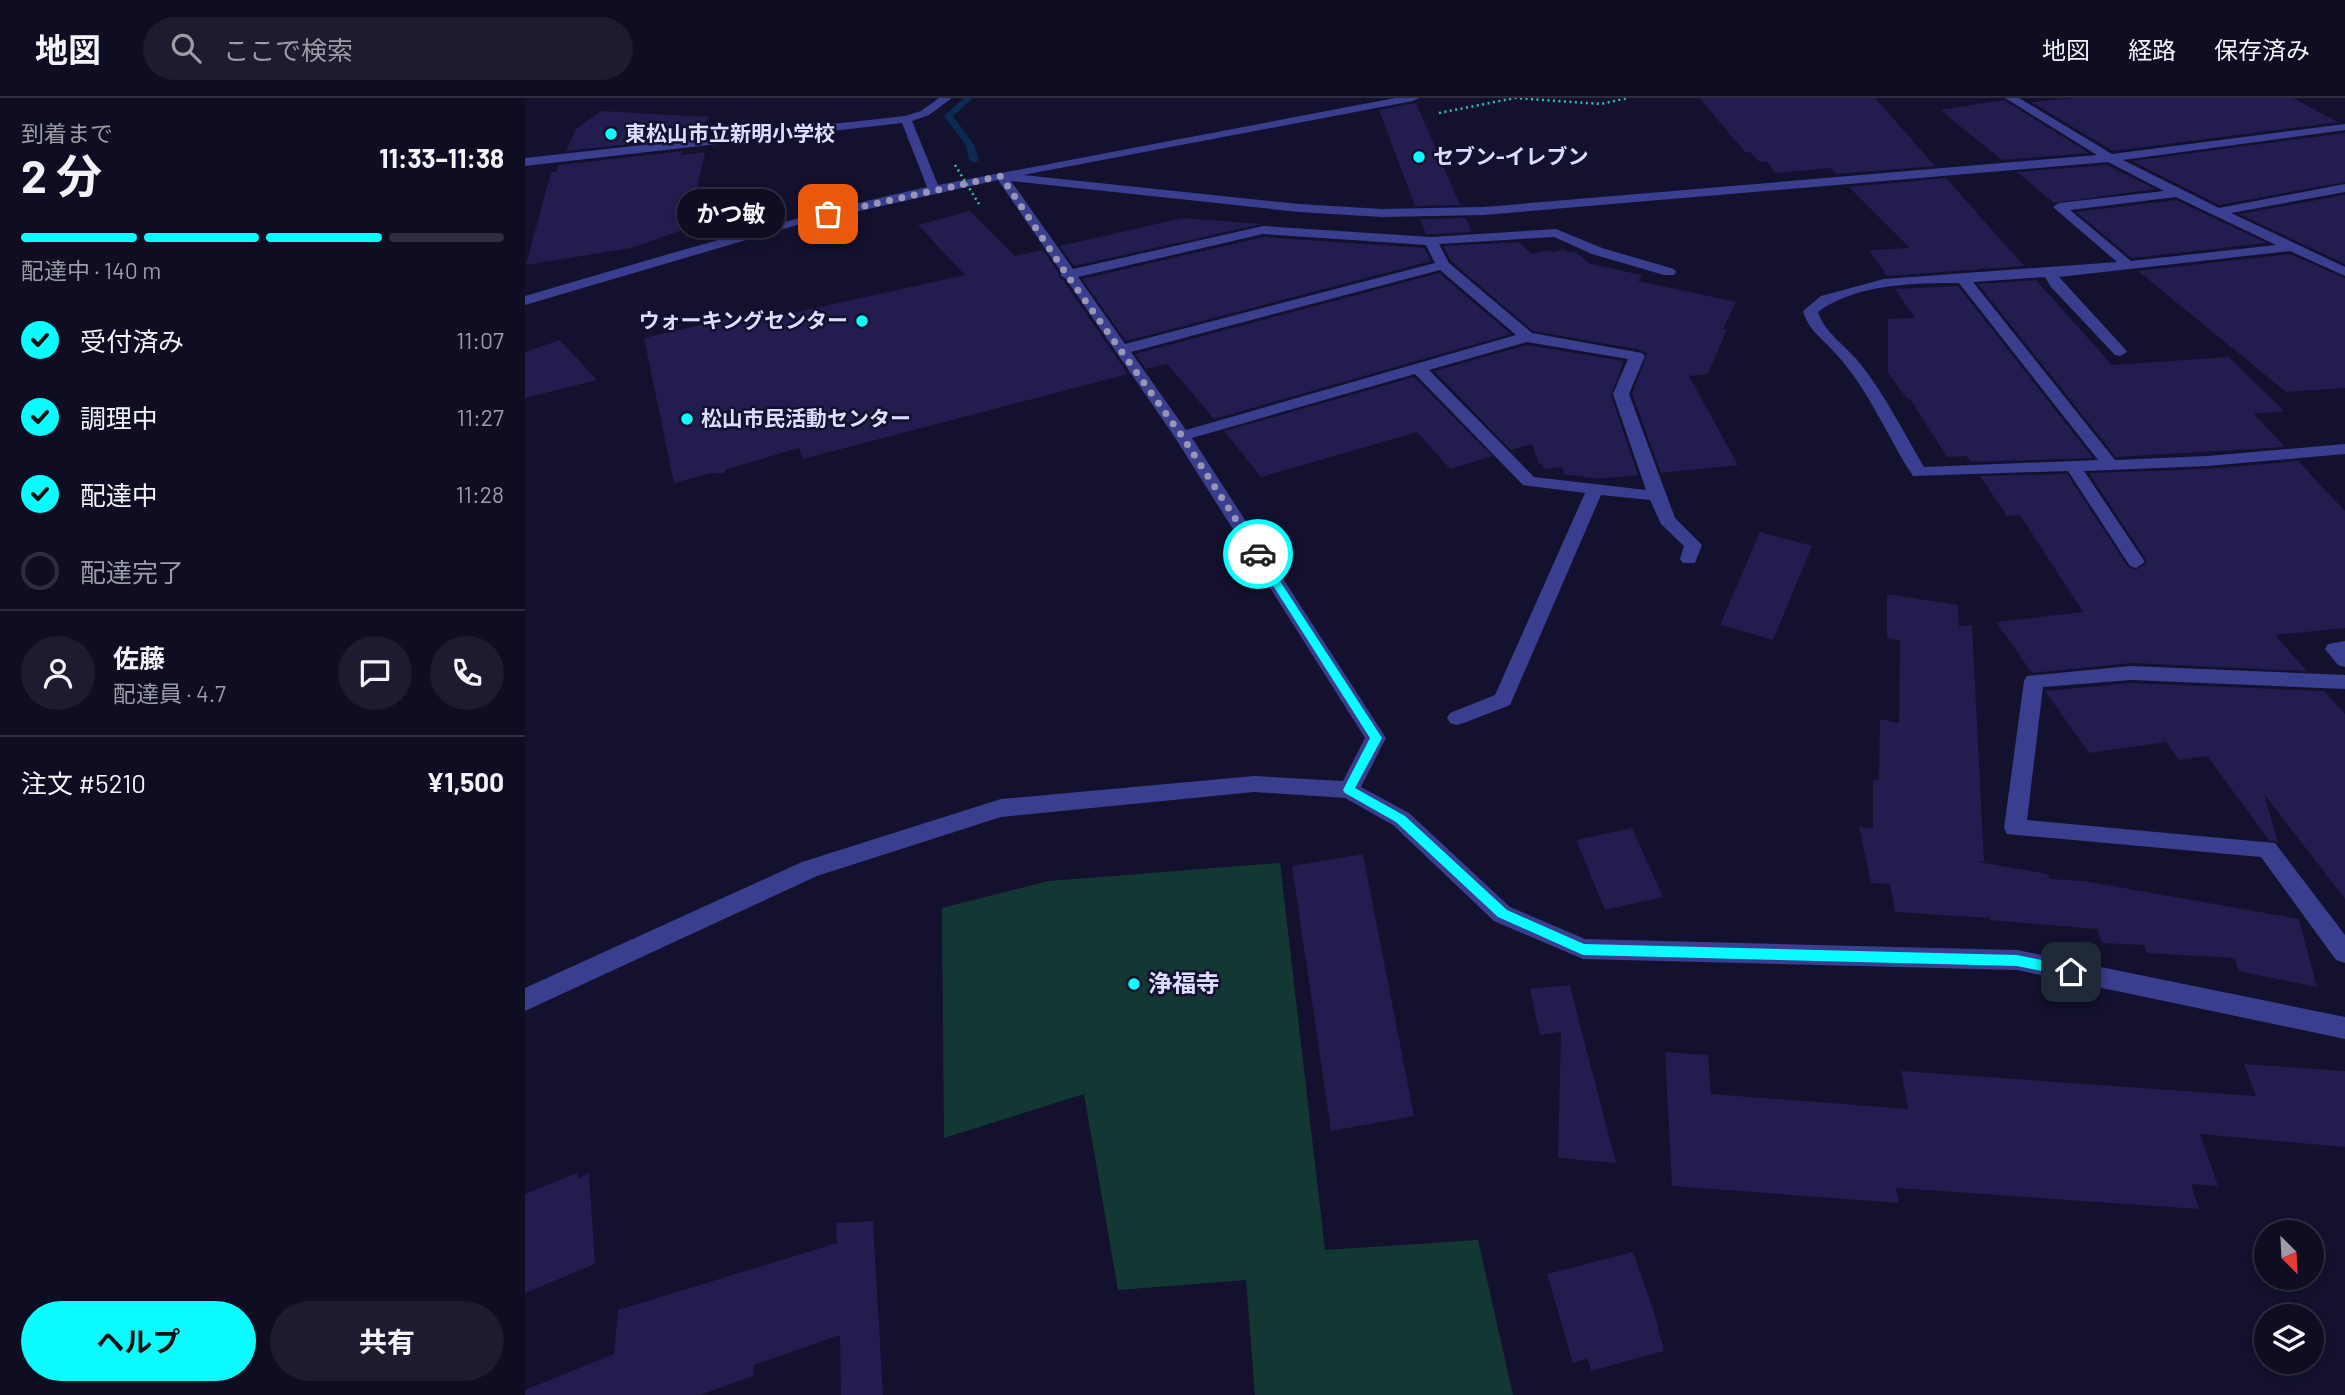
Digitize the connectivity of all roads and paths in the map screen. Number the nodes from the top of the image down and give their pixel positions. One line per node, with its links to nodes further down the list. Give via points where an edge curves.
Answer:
1 (947, 98): 6 (street)
2 (1413, 98): 11 (street)
3 (1628, 98): 5 (path, via 1601,104 1515,99)
4 (2011, 98): 8 (street)
5 (1435, 114)
6 (906, 119): 9 (street); 13 (street)
7 (2345, 128): 8 (street)
8 (2111, 158): 11 (street, via 1484,211 1383,213); 14 (street)
9 (525, 162)
10 (955, 165): 15 (path, bridge)
11 (1001, 176): 13 (street); 24 (street)
12 (2345, 188): 16 (street)
13 (934, 190): 26 (street, via 828,214)
14 (2178, 194): 16 (street); 20 (street, via 2059,208)
15 (979, 204)
16 (2216, 212): 18 (street)
17 (1431, 241): 19 (street); 21 (street, via 1556,233 1597,251); 24 (street, via 1263,230)
18 (2291, 247): 20 (street); 22 (street)
19 (1443, 265): 27 (street); 28 (street)
20 (2128, 265): 23 (street)
21 (1669, 272)
22 (2345, 272)
23 (2050, 273): 25 (street); 29 (street)
24 (1067, 275): 28 (street)
25 (1964, 279): 33 (street); 34 (street, via 1884,283 1826,299 1809,311 1812,324 1860,374 1919,472)
26 (525, 301)
27 (1527, 337): 30 (street); 36 (street, via 1637,356 1621,394)
28 (1120, 351): 31 (street)
29 (2120, 352)
30 (1419, 369): 31 (street); 35 (street, via 1529,481)
31 (1182, 436): 43 (street, via 1376,738)
32 (2345, 449): 33 (street, via 2207,461)
33 (2109, 463): 34 (street)
34 (2072, 465): 38 (street)
35 (1595, 489): 36 (street); 42 (street, via 1503,700)
36 (1657, 496): 37 (street, via 1667,520 1693,545)
37 (1689, 559)
38 (2136, 562)
39 (2345, 648): 40 (street, via 2335,649)
40 (2345, 660)
41 (2345, 682): 44 (street, via 2131,673 2034,681 2015,828 2267,849)
42 (1457, 718)
43 (1349, 790): 45 (street, via 1254,784 1000,808 810,869); 46 (street, via 1401,819 1502,914 1583,949 2017,960)
44 (2345, 953)
45 (525, 1000)
46 (2345, 1028)

